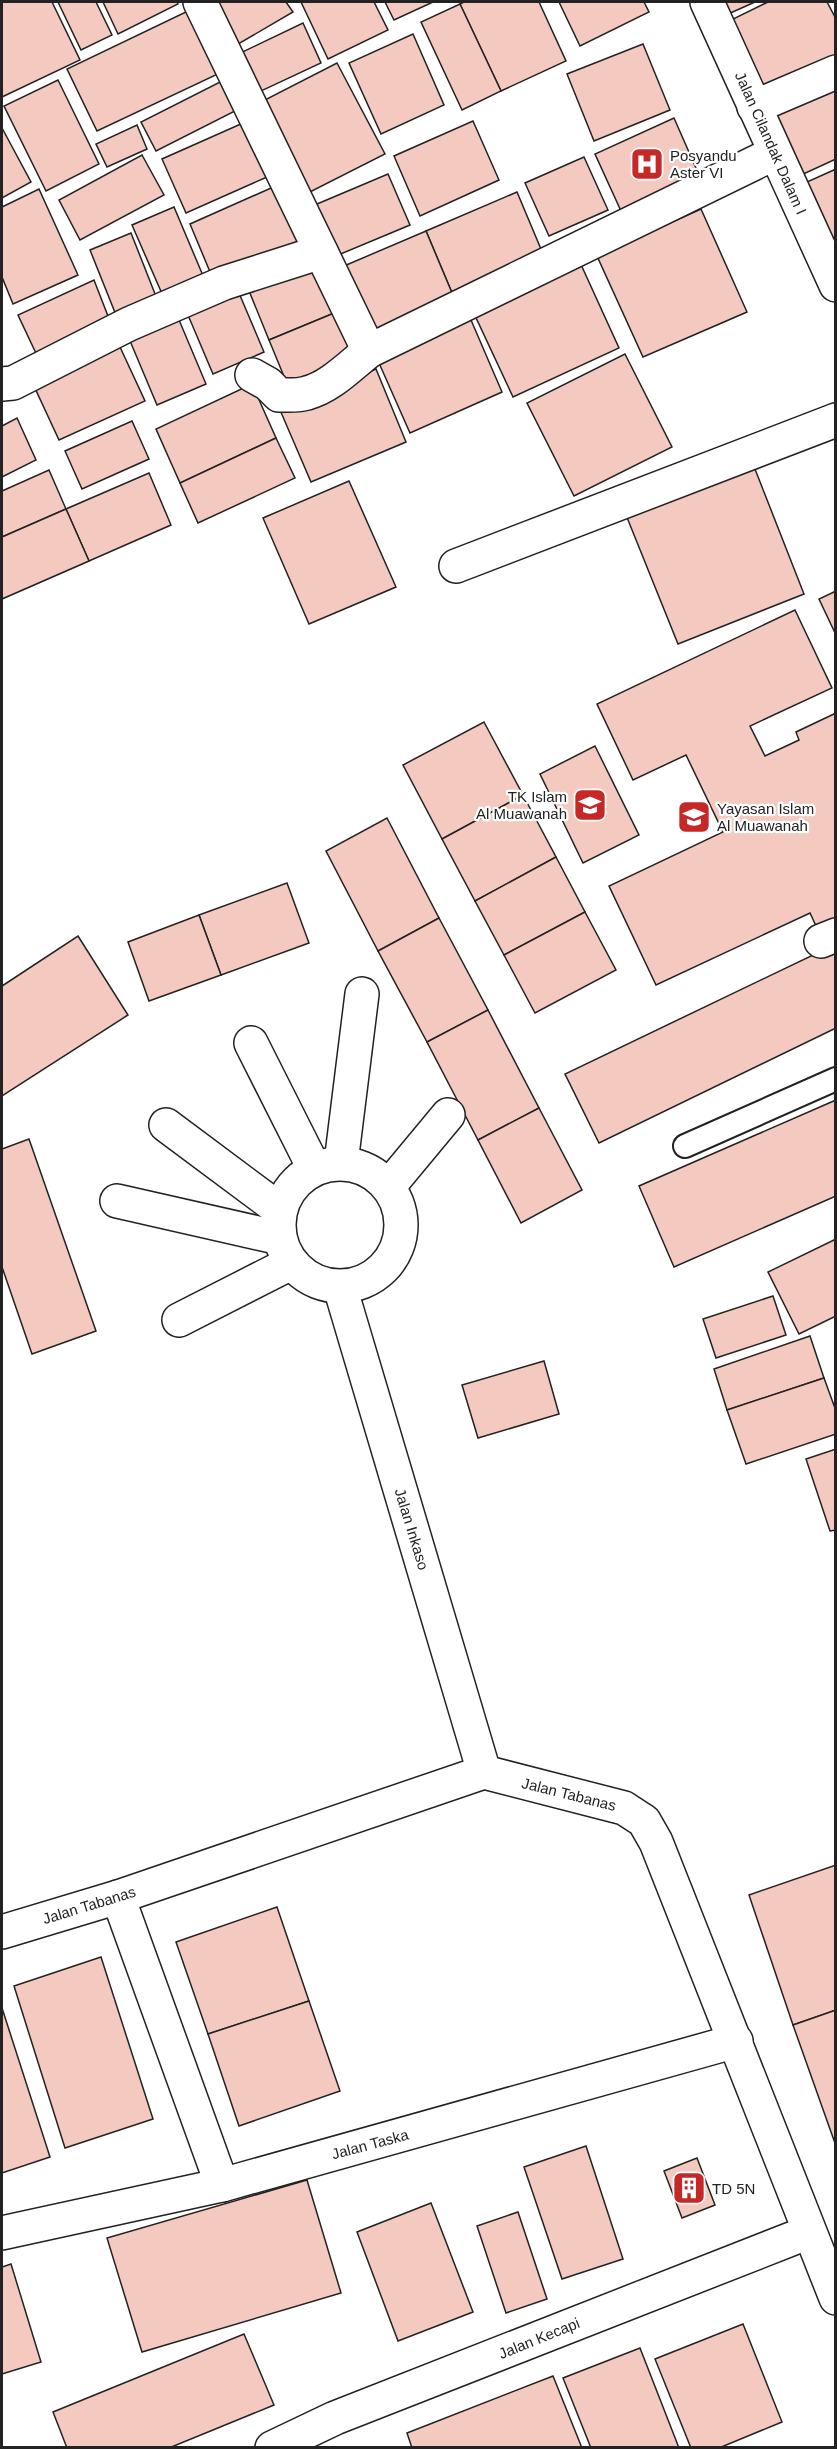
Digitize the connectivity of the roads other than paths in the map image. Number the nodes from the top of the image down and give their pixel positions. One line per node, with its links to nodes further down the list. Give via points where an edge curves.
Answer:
1 (200, 2): 6 (street)
2 (707, 2): 4 (street, Jalan Cilandak Dalam I)
3 (836, 72): 4 (street)
4 (754, 107): 5 (street, Jalan Cilandak Dalam I)
5 (775, 153): 7 (street, Jalan Cilandak Dalam I); 8 (street)
6 (321, 252): 8 (street); 10 (street, via 224,283 129,324 13,383)
7 (836, 285)
8 (369, 351): 9 (street, via 325,385 305,394 279,395)
9 (252, 375)
10 (2, 384)
11 (836, 420): 12 (street)
12 (456, 566)
13 (362, 994): 19 (street)
14 (251, 1043): 19 (street)
15 (836, 1079): 18 (lane)
16 (448, 1115): 20 (street)
17 (166, 1125): 22 (street)
18 (685, 1146)
19 (327, 1165): 20 (street, via 368,1169); 22 (street, via 292,1185)
20 (389, 1186): 23 (street, via 401,1211 401,1239 388,1264 367,1281)
21 (117, 1202): 22 (street)
22 (284, 1237): 23 (street, via 313,1281); 24 (street)
23 (340, 1287): 25 (street, Jalan Inkaso)
24 (179, 1320)
25 (484, 1772): 26 (street, Jalan Tabanas); 28 (street, Jalan Tabanas, via 624,1808 644,1821)
26 (118, 1897): 27 (street, Jalan Tabanas); 29 (street)
27 (2, 1932)
28 (736, 2041): 29 (street, Jalan Taska); 30 (street, Jalan Tabanas)
29 (222, 2185): 31 (street, Jalan Taska)
30 (809, 2232): 32 (street, Jalan Tabanas); 33 (street, Jalan Kecapi, via 335,2418)
31 (2, 2233)
32 (836, 2298)
33 (272, 2448)

